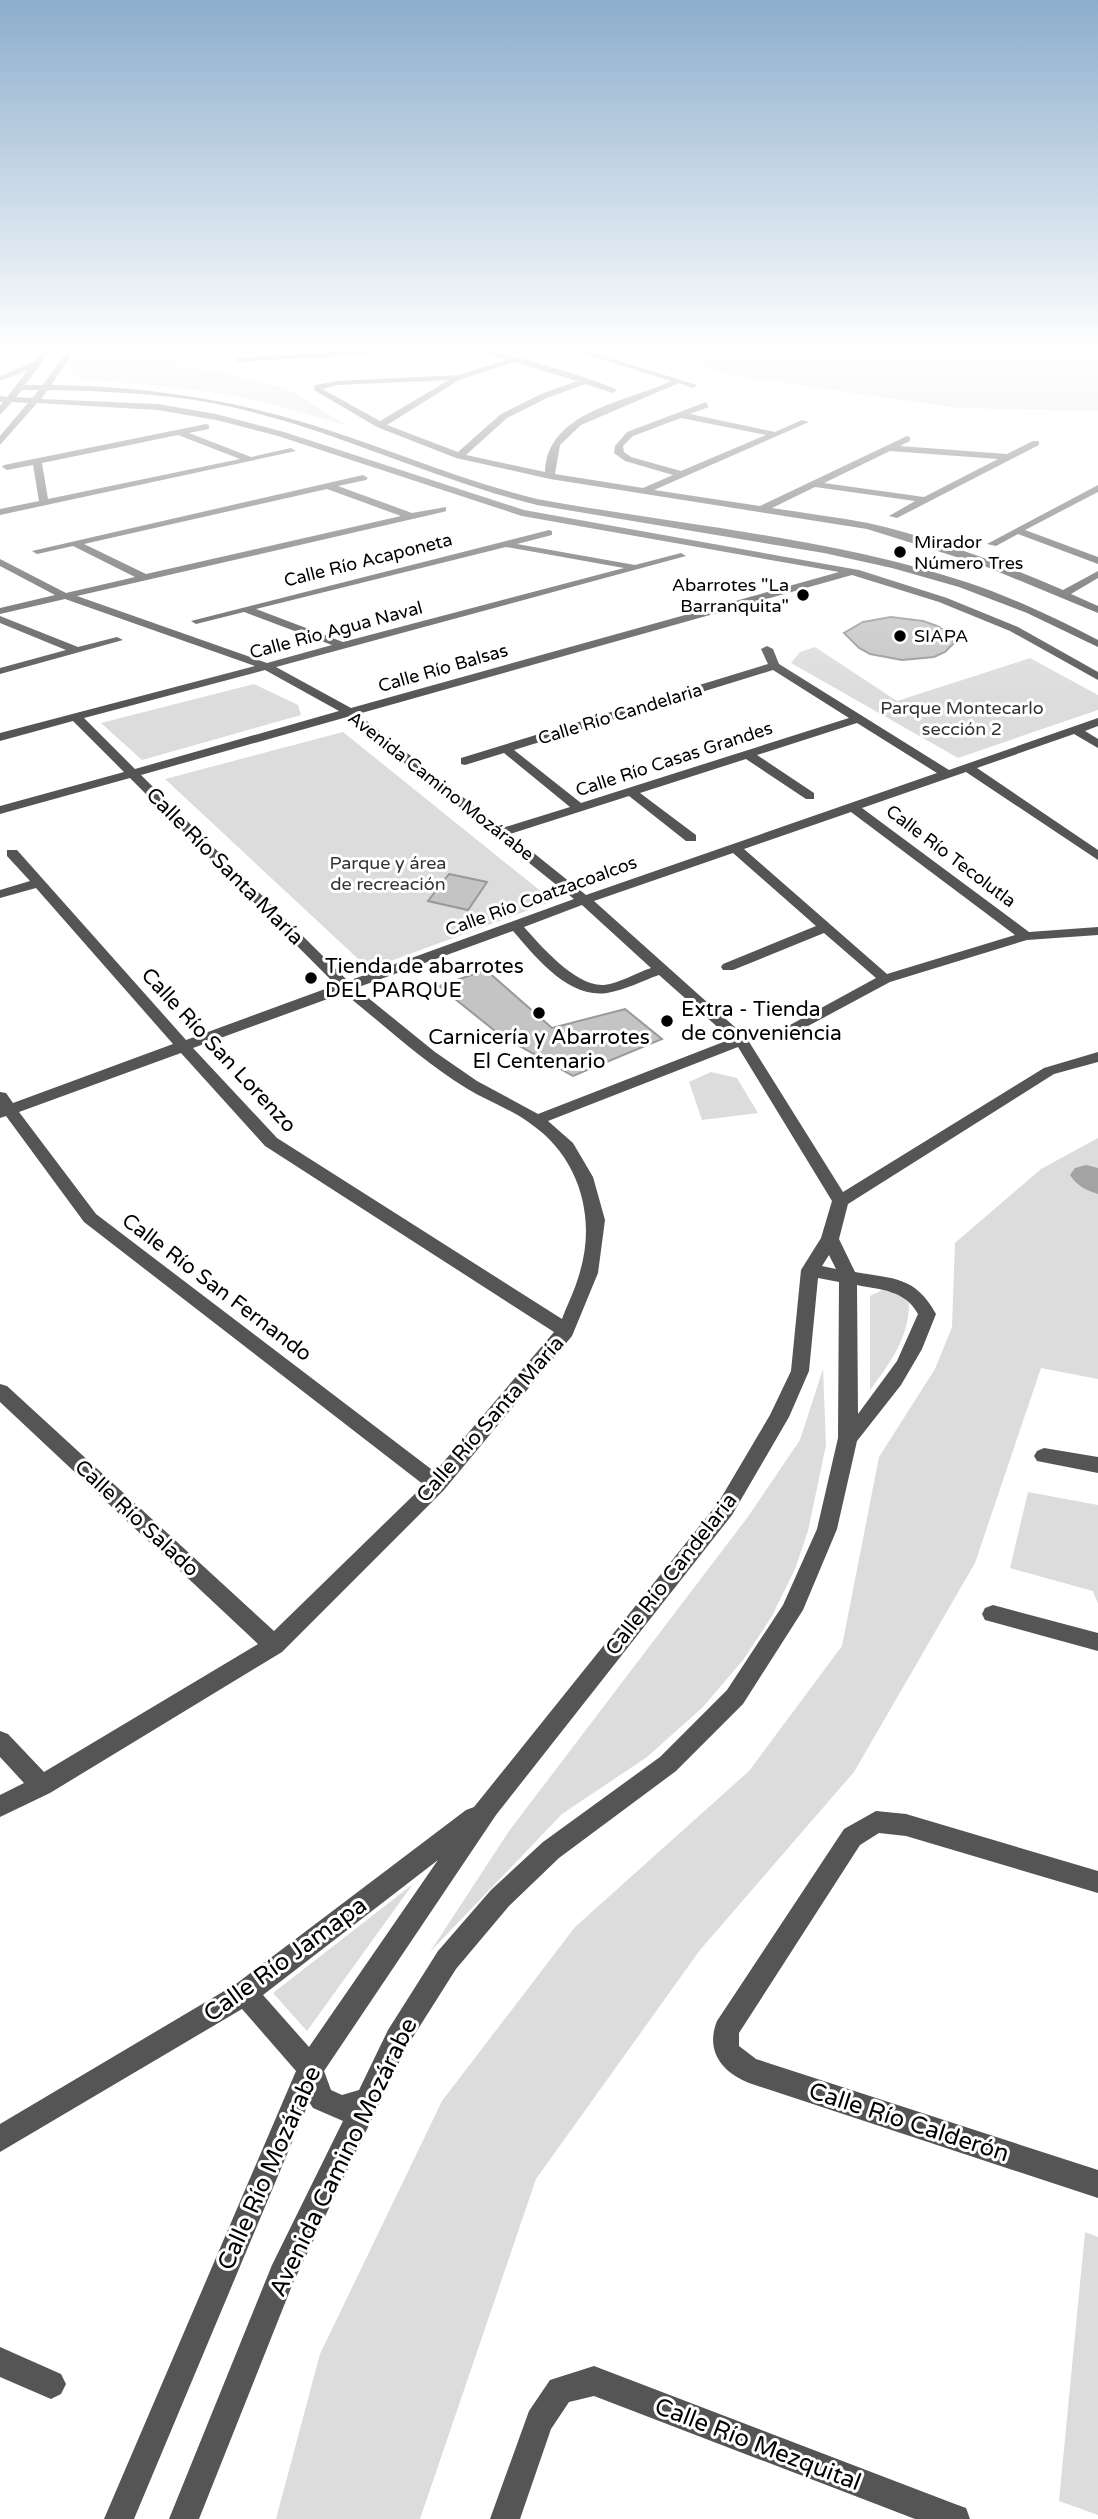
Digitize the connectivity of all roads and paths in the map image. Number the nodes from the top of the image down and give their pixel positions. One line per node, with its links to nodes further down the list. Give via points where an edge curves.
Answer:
1 (16, 466): 12 (street)
2 (38, 466): 21 (street)
3 (225, 466): 21 (street)
4 (375, 466): 37 (street, via 560,522)
5 (418, 466): 48 (street, via 537,502 891,562 1005,597)
6 (502, 466): 14 (street)
7 (551, 466): 14 (street)
8 (651, 466): 13 (street)
9 (701, 466): 13 (street)
10 (853, 466): 16 (street)
11 (992, 466): 20 (street)
12 (7, 467)
13 (681, 474): 19 (street)
14 (550, 476): 19 (street)
15 (363, 478): 17 (street)
16 (814, 484): 20 (street); 23 (street)
17 (328, 486): 25 (street); 29 (street)
18 (1098, 488): 27 (street)
19 (643, 491): 23 (street)
20 (926, 500): 26 (street)
21 (44, 504): 24 (street)
22 (443, 509): 25 (street)
23 (760, 510): 40 (street, via 904,535)
24 (0, 512)
25 (410, 516): 39 (street)
26 (894, 516)
27 (1018, 531): 31 (street); 34 (street)
28 (549, 533): 30 (street, Calle Río Acaponeta)
29 (75, 543): 32 (street); 39 (street)
30 (503, 544): 36 (street); 42 (street, Calle Río Acaponeta)
31 (992, 544)
32 (37, 551)
33 (681, 556): 36 (street, Calle Río Agua Naval)
34 (1098, 561)
35 (0, 562): 41 (street, Avenida Camino Mozárabe)
36 (637, 568): 49 (street, Calle Río Agua Naval)
37 (855, 572): 55 (street, via 1014,629); 56 (street, Calle Río Balsas)
38 (1098, 574): 40 (street)
39 (145, 578): 41 (street)
40 (1064, 594): 43 (street)
41 (63, 595): 44 (street); 52 (street, Avenida Camino Mozárabe)
42 (246, 609): 46 (street, Calle Río Acaponeta); 49 (street)
43 (1098, 610)
44 (0, 611)
45 (0, 619): 51 (street)
46 (196, 621)
47 (117, 640): 51 (street)
48 (1098, 644)
49 (343, 646): 52 (street, Calle Río Agua Naval)
50 (766, 649): 53 (street)
51 (78, 651): 54 (street)
52 (266, 666): 56 (street, Avenida Camino Mozárabe); 57 (street, Calle Río Agua Naval)
53 (774, 666): 58 (street); 63 (street, Calle Río Candelaria)
54 (0, 671)
55 (1098, 677)
56 (349, 712): 67 (street, Calle Río Balsas); 74 (street, Avenida Camino Mozárabe)
57 (76, 717): 61 (street, Calle Río Agua Naval); 67 (street, Calle Río Santa María)
58 (858, 719): 64 (street, Calle Río Casas Grandes); 68 (street)
59 (1098, 722): 60 (street, Calle Río Coatzacoalcos)
60 (1076, 730): 62 (street); 66 (street, Calle Río Coatzacoalcos)
61 (0, 737)
62 (1098, 744)
63 (506, 749): 65 (street, Calle Río Candelaria); 72 (street)
64 (747, 754): 69 (street, Calle Río Casas Grandes); 70 (street)
65 (465, 761)
66 (967, 767): 68 (street, Calle Río Coatzacoalcos); 78 (street)
67 (132, 773): 73 (street, Calle Río Balsas); 89 (street, Calle Río Santa María)
68 (947, 774): 71 (street, Calle Río Coatzacoalcos)
69 (630, 791): 72 (street, Calle Río Casas Grandes); 75 (street)
70 (810, 796)
71 (852, 807): 76 (street, Calle Río Coatzacoalcos); 85 (street, Calle Río Tecolutla)
72 (579, 808): 74 (street, Calle Río Casas Grandes)
73 (0, 810)
74 (500, 833): 81 (street, Avenida Camino Mozárabe)
75 (691, 838)
76 (735, 848): 81 (street, Calle Río Coatzacoalcos); 83 (street)
77 (12, 853): 79 (street, Calle Río San Lorenzo)
78 (1098, 856)
79 (38, 883): 80 (street); 92 (street, Calle Río San Lorenzo)
80 (0, 894)
81 (584, 900): 82 (street, Calle Río Coatzacoalcos); 87 (street, Avenida Camino Mozárabe)
82 (515, 925): 87 (street, via 578,985 591,990); 89 (street, Calle Río Coatzacoalcos)
83 (825, 927): 86 (street); 88 (street)
84 (1098, 931): 85 (street)
85 (1026, 936): 88 (street)
86 (728, 967)
87 (661, 969): 91 (street, Avenida Camino Mozárabe)
88 (885, 978): 90 (street)
89 (346, 987): 92 (street, Calle Río Coatzacoalcos); 95 (street, Calle Río Santa María, via 471,1084)
90 (795, 1028)
91 (741, 1040): 95 (street); 96 (street, Avenida Camino Mozárabe)
92 (183, 1046): 94 (street, Calle Río Coatzacoalcos); 100 (street, Calle Río San Lorenzo, via 271,1142)
93 (1098, 1057): 96 (street, via 1049,1071)
94 (3, 1107): 105 (street, Calle Río San Fernando, via 90,1218)
95 (537, 1120): 100 (street, Calle Río Santa María, via 567,1147 585,1177 596,1220 589,1273)
96 (840, 1201): 97 (street, Calle Río Candelaria)
97 (830, 1239): 98 (street, Calle Río Candelaria); 99 (street)
98 (810, 1270): 99 (street, Avenida Camino Mozárabe); 112 (street, Calle Río Candelaria, via 800,1371 726,1509)
99 (848, 1276): 102 (street, Avenida Camino Mozárabe); 102 (street, Avenida Camino Mozárabe, via 901,1287 919,1299 926,1314 920,1336 884,1399)
100 (566, 1331): 105 (street, Calle Río Santa María)
101 (0, 1391): 108 (street, Calle Río Salado)
102 (848, 1438): 116 (street, Avenida Camino Mozárabe, via 827,1529 797,1598 735,1697 668,1764 551,1850 500,1898 447,1960 397,2039)
103 (1044, 1456): 104 (street)
104 (1098, 1465)
105 (437, 1484): 108 (street, Calle Río Santa María)
106 (993, 1614): 107 (street)
107 (1098, 1642)
108 (274, 1645): 110 (street, Calle Río Santa María)
109 (0, 1741): 110 (street)
110 (42, 1786): 111 (street, Calle Río Santa María)
111 (0, 1806)
112 (488, 1807): 114 (street, Calle Río Jamapa); 115 (street, Calle Río Mozárabe)
113 (1098, 1882): 118 (street, Calle Río Calderón, via 906,1825 876,1822 852,1837 726,2030 726,2052 748,2070)
114 (245, 1993): 115 (street); 117 (street, Calle Río Jamapa)
115 (310, 2068): 116 (street, via 323,2099 342,2108); 121 (street, Calle Río Mozárabe)
116 (367, 2100): 122 (street, Avenida Camino Mozárabe, via 282,2275)
117 (0, 2139)
118 (1098, 2184)
119 (0, 2362): 120 (street)
120 (51, 2384)
121 (119, 2519)
122 (184, 2519)
123 (505, 2519): 124 (street, Calle Río Mezquital, via 539,2421 560,2390 594,2381)
124 (955, 2519)

